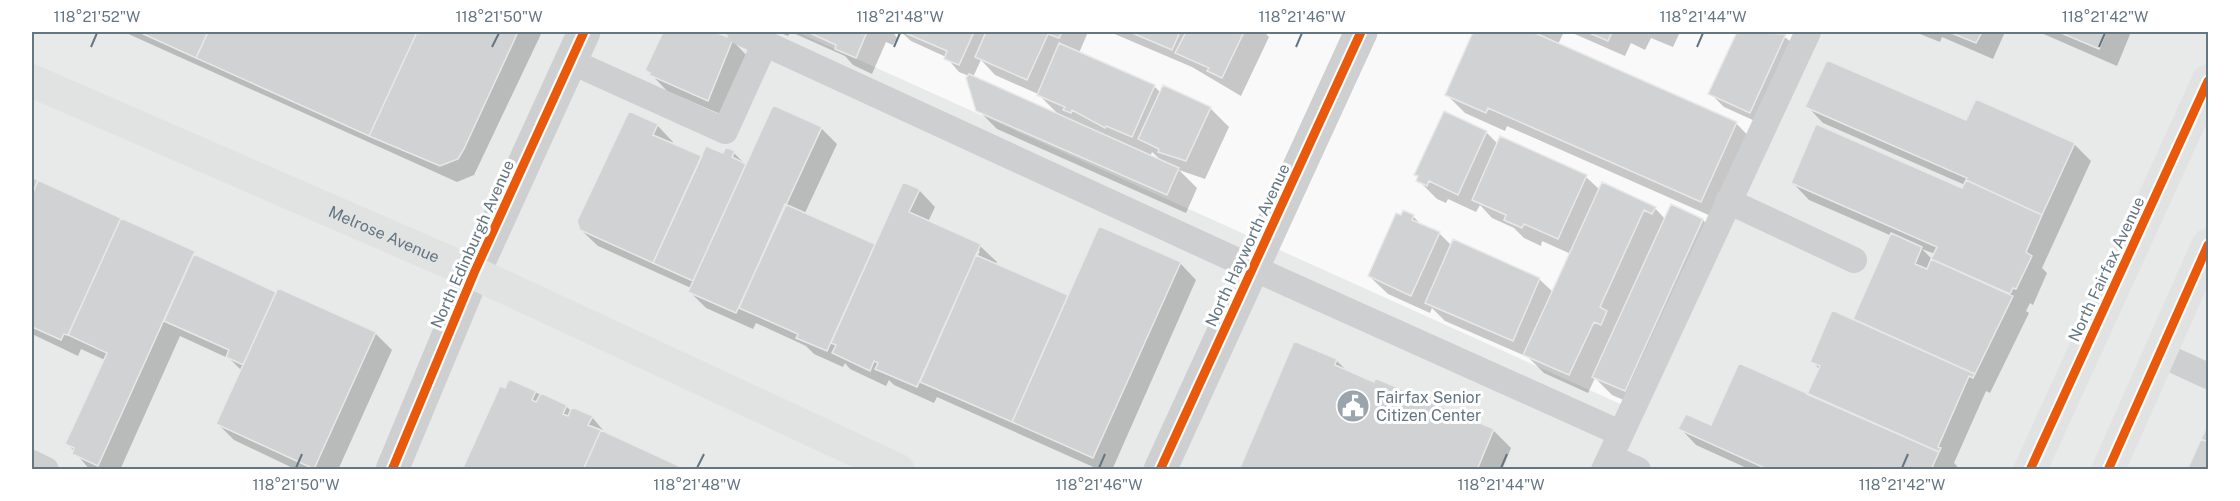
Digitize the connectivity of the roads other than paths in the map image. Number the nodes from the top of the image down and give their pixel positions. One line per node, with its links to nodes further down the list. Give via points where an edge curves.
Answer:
1 (584, 32): 6 (street, North Edinburgh Avenue)
2 (740, 32): 5 (lane)
3 (1361, 32): 12 (street, North Hayworth Avenue)
4 (1808, 32): 9 (lane)
5 (765, 43): 6 (lane, via 725,131); 12 (lane)
6 (570, 62): 13 (street, North Edinburgh Avenue)
7 (32, 81): 13 (main road, Melrose Avenue)
8 (2208, 81): 24 (main road, North Fairfax Avenue)
9 (1728, 201): 11 (lane); 16 (lane)
10 (2208, 245): 14 (main road)
11 (1854, 260)
12 (1254, 268): 16 (lane); 22 (street, North Hayworth Avenue)
13 (474, 273): 20 (street, North Edinburgh Avenue); 21 (main road, Melrose Avenue)
14 (2160, 354): 15 (lane); 25 (main road)
15 (2208, 376)
16 (1620, 433): 18 (lane)
17 (32, 463): 19 (lane)
18 (1607, 463): 23 (lane)
19 (46, 470)
20 (392, 470)
21 (898, 470)
22 (1160, 470)
23 (1638, 470)
24 (2030, 470)
25 (2108, 470)

